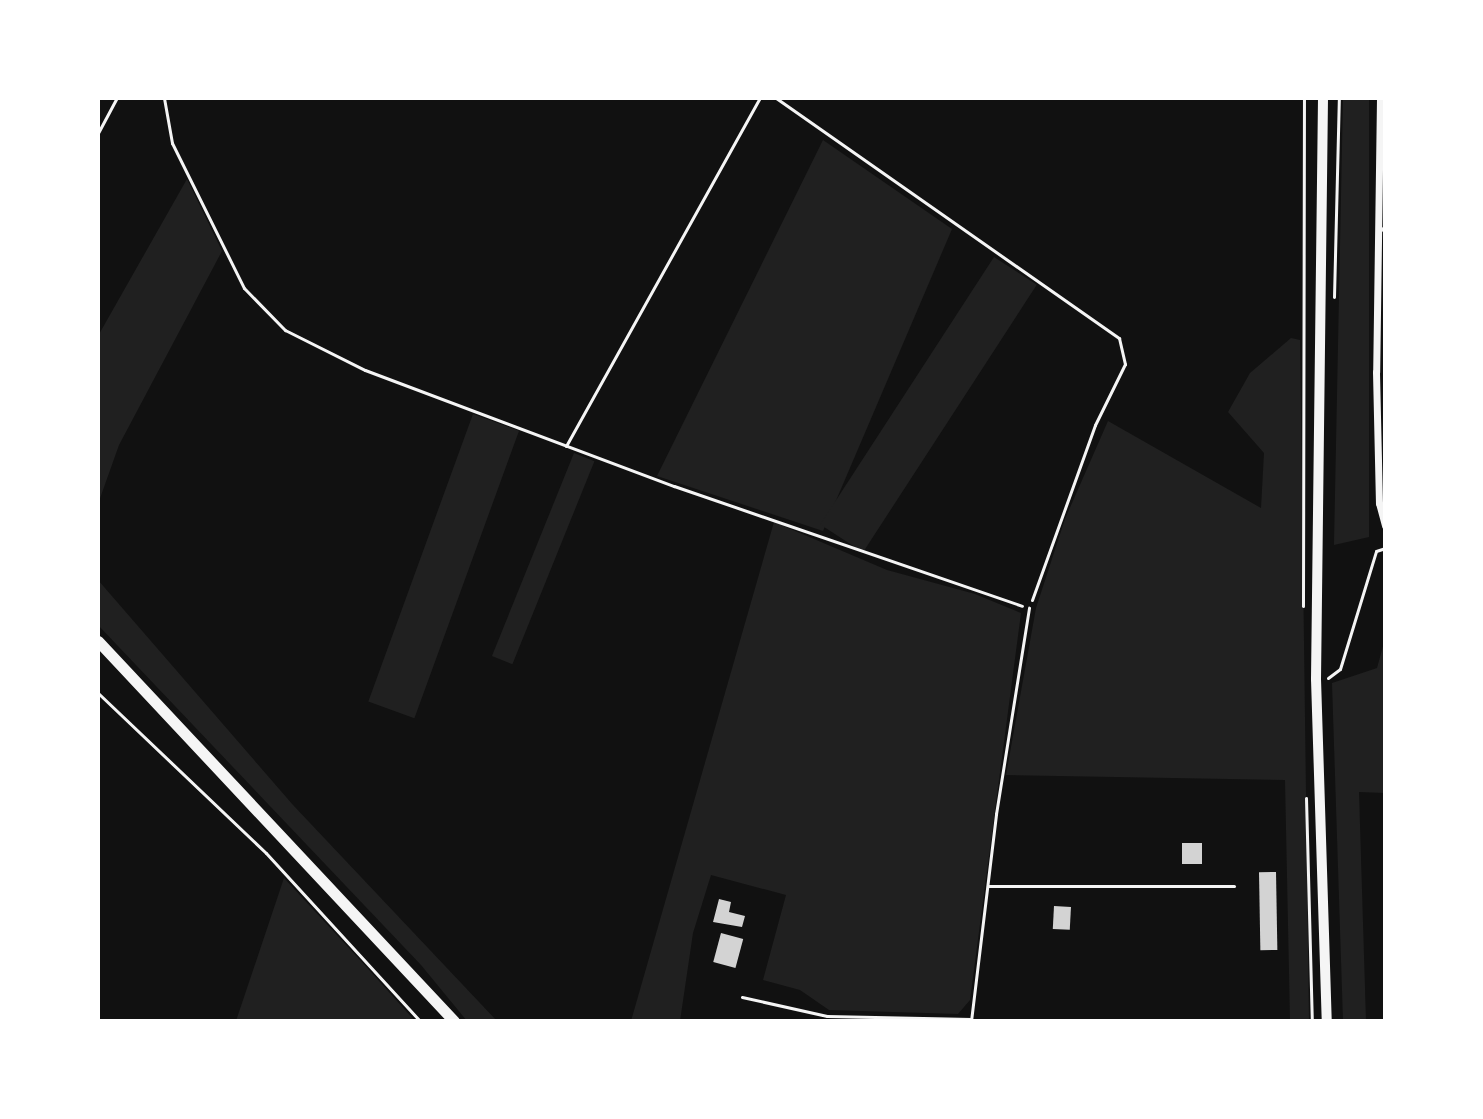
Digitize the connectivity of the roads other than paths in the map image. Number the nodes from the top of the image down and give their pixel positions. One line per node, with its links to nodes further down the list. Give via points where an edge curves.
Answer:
1 (117, 98): 4 (lane)
2 (1323, 98): 15 (main road, via 1316,679)
3 (1380, 98): 5 (street)
4 (98, 133)
5 (1382, 229): 6 (street)
6 (1382, 254): 7 (street, via 1377,386 1379,503)
7 (1385, 526)
8 (1029, 608): 10 (lane)
9 (98, 641): 14 (main road)
10 (988, 886): 11 (lane); 13 (lane)
11 (1234, 886)
12 (742, 997): 13 (lane, via 827,1016)
13 (971, 1020)
14 (454, 1021)
15 (1327, 1021)

